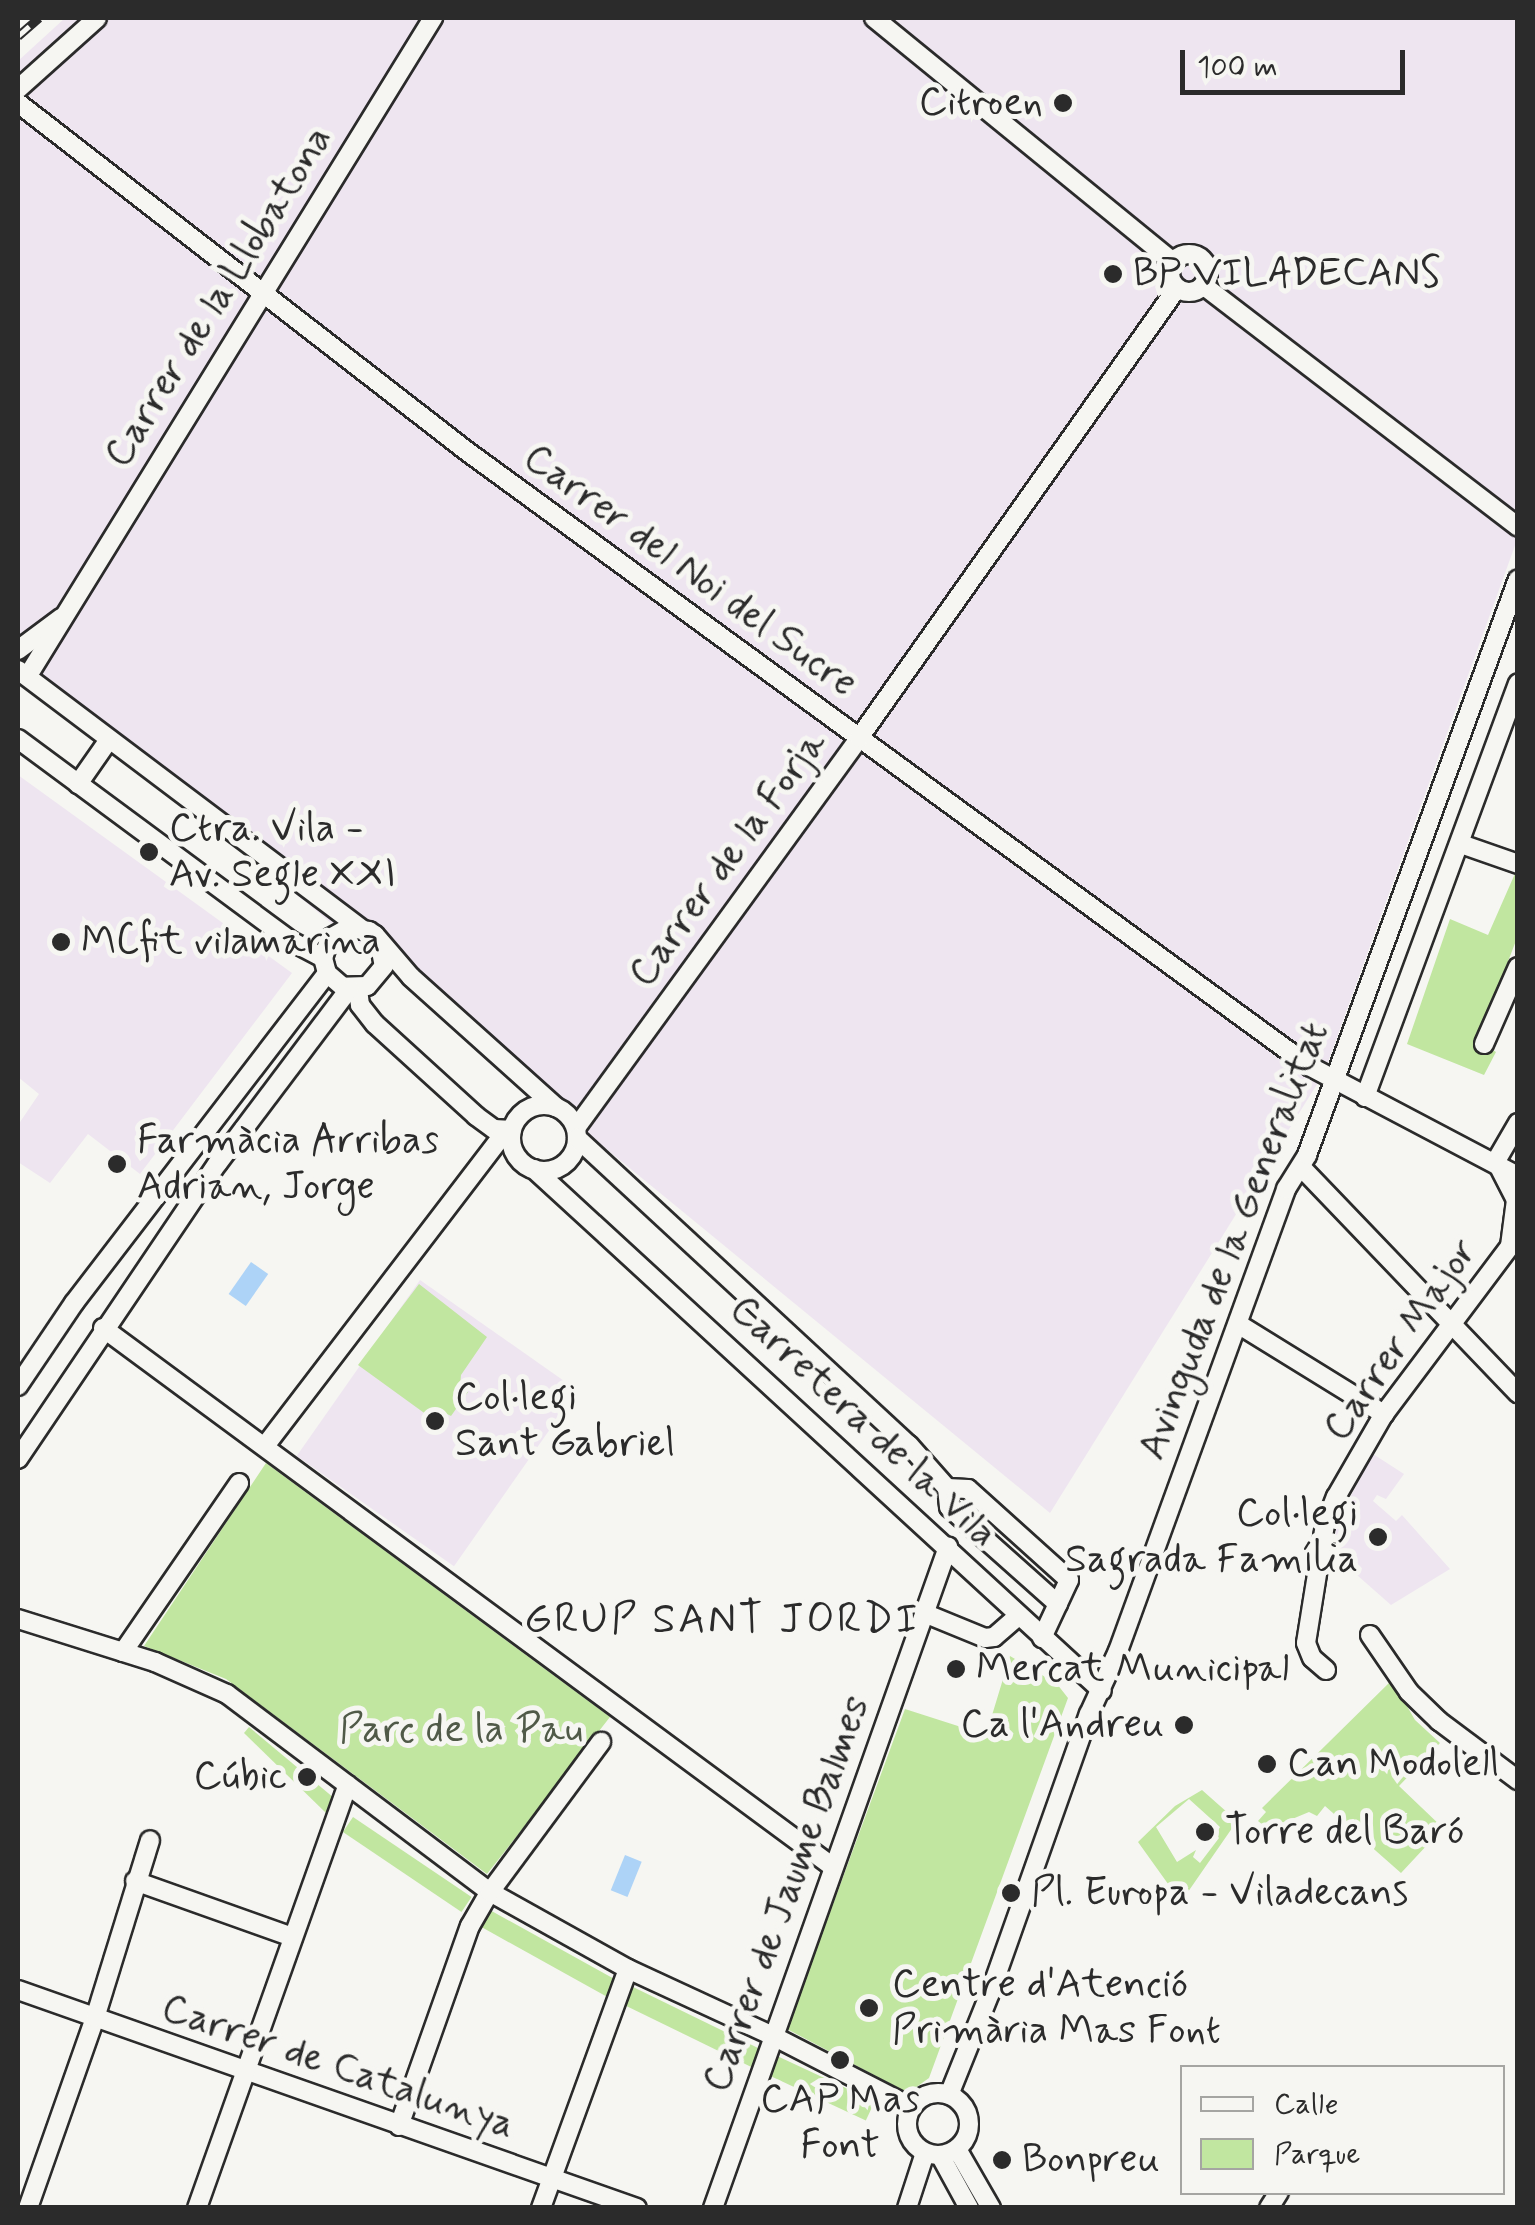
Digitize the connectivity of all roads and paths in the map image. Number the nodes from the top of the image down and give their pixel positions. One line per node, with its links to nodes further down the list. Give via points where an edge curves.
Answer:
1 (98, 18): 6 (street)
2 (433, 18): 11 (street, Carrer de la Llobatona)
3 (857, 18): 5 (street)
4 (874, 18): 5 (street)
5 (894, 38): 8 (street)
6 (18, 88)
7 (18, 102): 11 (street, Carrer del Noi del Sucre)
8 (1173, 262): 9 (street, via 1183,254 1201,258 1208,274); 10 (street)
9 (1203, 285): 10 (street, via 1188,292); 12 (street)
10 (1177, 288): 18 (street, Carrer de la Forja)
11 (265, 290): 14 (street, Carrer de la Llobatona); 18 (street, Carrer del Noi del Sucre, via 468,452)
12 (1518, 526)
13 (1518, 578): 30 (street, Avinguda de la Generalitat)
14 (65, 614): 15 (street, Carrer de la Llobatona); 16 (street, Carrer de la Llobatona)
15 (19, 648): 16 (street)
16 (25, 669): 20 (street)
17 (1518, 683): 22 (street)
18 (860, 738): 30 (street, Carrer del Noi del Sucre); 35 (street, Carrer de la Forja)
19 (18, 739): 21 (street)
20 (108, 741): 21 (street); 24 (street)
21 (78, 784): 26 (street)
22 (1462, 844): 23 (street); 31 (street)
23 (1518, 864)
24 (362, 928): 25 (street); 26 (street, via 335,934)
25 (379, 941): 28 (street, via 380,974); 32 (street, via 410,977)
26 (325, 966): 28 (street); 45 (street)
27 (1518, 967): 29 (street)
28 (354, 989): 34 (street, via 375,1024 464,1106 494,1129); 44 (street, via 218,1163)
29 (1484, 1044)
30 (1333, 1082): 31 (street, Carrer del Noi del Sucre); 38 (street, Avinguda de la Generalitat)
31 (1365, 1097): 36 (street, Carrer del Noi del Sucre)
32 (556, 1107): 34 (street, via 529,1108); 35 (street)
33 (1518, 1123): 36 (street)
34 (512, 1132): 39 (street, via 516,1156); 48 (street, via 482,1162)
35 (576, 1133): 37 (street); 51 (street, Carretera de la Vila, via 909,1445)
36 (1496, 1161): 40 (street, Carrer del Noi del Sucre); 42 (street, Carrer Major, via 1514,1190 1513,1236)
37 (566, 1163): 39 (street); 41 (street)
38 (1302, 1168): 42 (street); 43 (street, Avinguda de la Generalitat, via 1286,1189)
39 (534, 1169): 41 (street, Carretera de la Vila)
40 (1518, 1176)
41 (575, 1205): 52 (street, Carretera de la Vila)
42 (1452, 1322): 46 (street); 47 (street, Carrer Major)
43 (1238, 1324): 47 (street); 61 (street, Avinguda de la Generalitat)
44 (103, 1328): 48 (street); 49 (street)
45 (18, 1386)
46 (1518, 1393)
47 (1384, 1414): 60 (street, Carrer Major, via 1325,1525 1306,1643)
48 (265, 1446): 66 (street)
49 (18, 1459)
50 (238, 1483): 59 (street)
51 (946, 1488): 53 (street, Carretera de la Vila, via 949,1506); 53 (street, Carretera de la Vila, via 968,1490 1069,1580)
52 (948, 1547): 54 (street, Carrer de Jaume Balmes); 55 (street, Carretera de la Vila)
53 (1058, 1604): 58 (street)
54 (924, 1613): 55 (street, via 985,1638); 66 (street, Carrer de Jaume Balmes)
55 (1019, 1616): 58 (street, Carretera de la Vila)
56 (18, 1619): 59 (street)
57 (1370, 1635): 63 (street, via 1419,1702)
58 (1042, 1638): 61 (street, Carretera de la Vila)
59 (123, 1652): 64 (street, via 227,1694)
60 (1326, 1670)
61 (1102, 1691): 75 (street, Avinguda de la Generalitat)
62 (601, 1742): 68 (street)
63 (1518, 1780)
64 (348, 1785): 68 (street); 69 (street)
65 (150, 1840): 67 (street)
66 (833, 1866): 73 (street, Carrer de Jaume Balmes)
67 (135, 1881): 69 (street); 72 (street)
68 (490, 1892): 70 (street); 77 (street, via 470,1926)
69 (292, 1937): 74 (street)
70 (628, 1969): 73 (street); 79 (street)
71 (18, 1990): 72 (street, Carrer de Catalunya)
72 (95, 2018): 74 (street, Carrer de Catalunya); 80 (street)
73 (774, 2036): 76 (street); 84 (street, Carrer de Jaume Balmes)
74 (244, 2070): 77 (street, Carrer de Catalunya); 81 (street)
75 (949, 2094): 76 (street, via 928,2094); 78 (street, via 969,2120 967,2136)
76 (911, 2107): 78 (street, via 908,2134)
77 (398, 2126): 79 (street, Carrer de Catalunya)
78 (941, 2152): 85 (street); 86 (street); 87 (street)
79 (552, 2178): 82 (street); 83 (street, Carrer de Catalunya)
80 (28, 2208)
81 (197, 2208)
82 (541, 2208)
83 (637, 2208)
84 (713, 2208)
85 (907, 2208)
86 (969, 2208)
87 (991, 2208)

